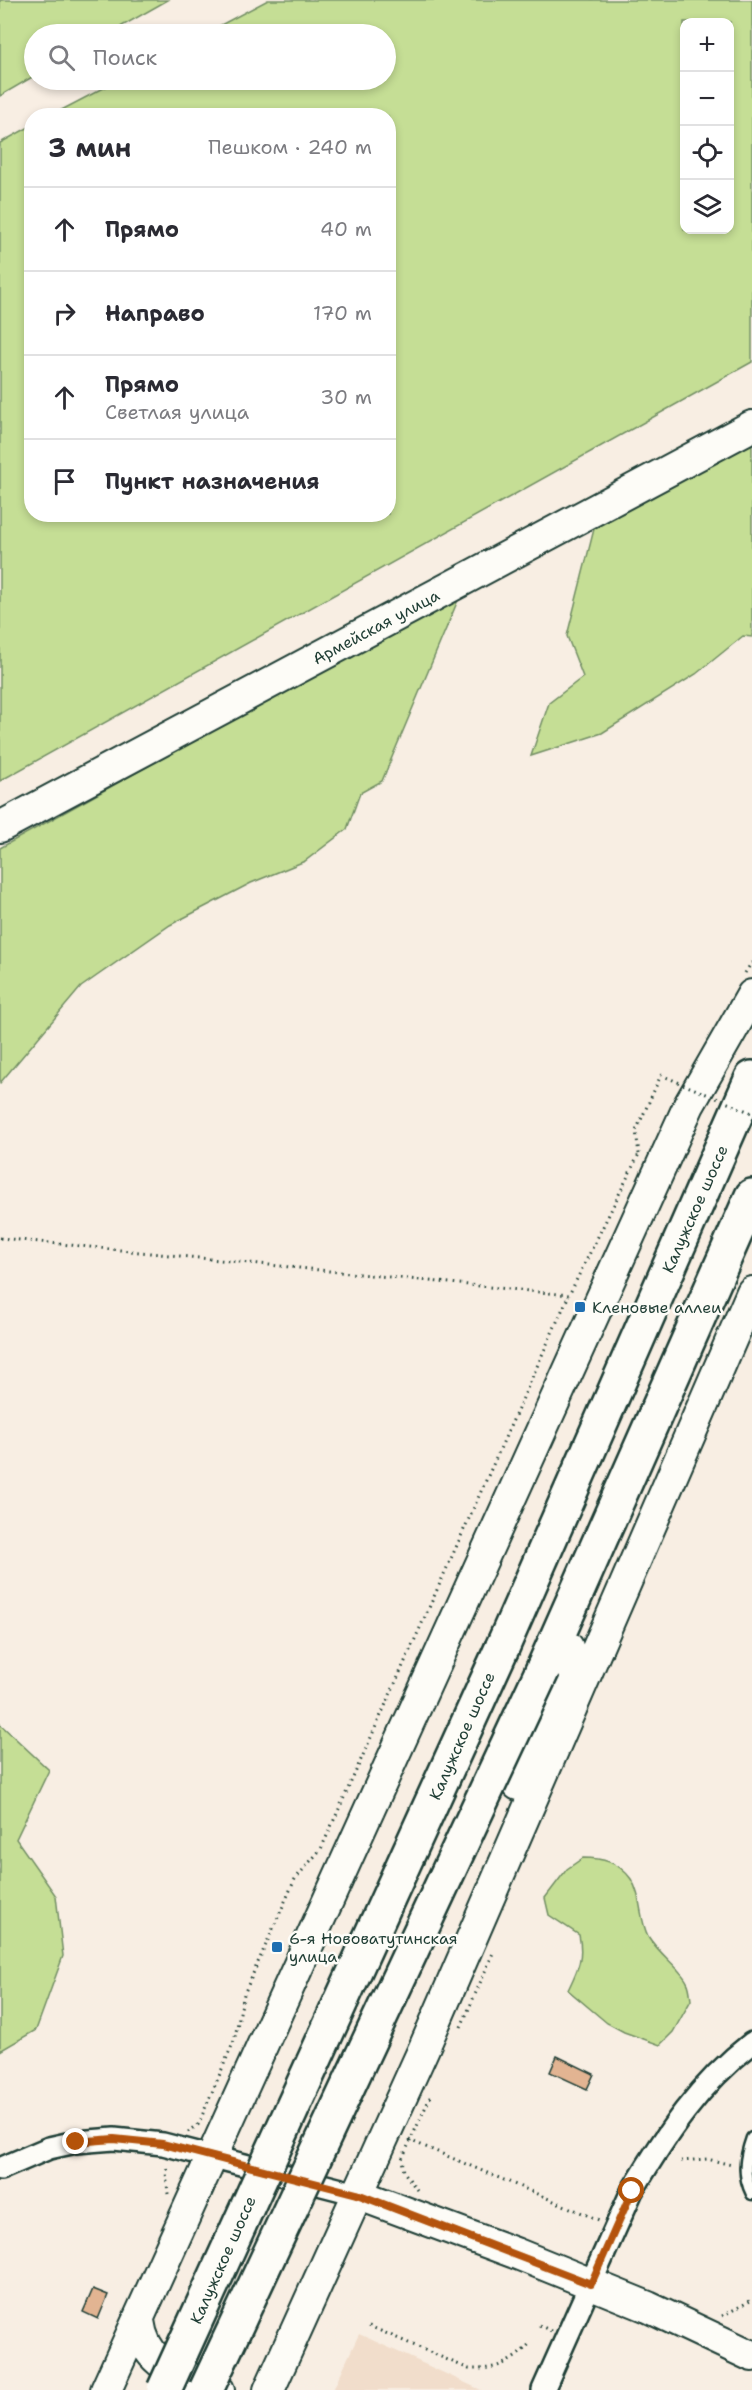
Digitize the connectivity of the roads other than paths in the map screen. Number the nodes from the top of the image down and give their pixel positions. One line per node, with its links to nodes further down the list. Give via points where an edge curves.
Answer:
1 (752, 426): 2 (street, Армейская улица)
2 (0, 827)
3 (746, 989): 11 (street, via 689,1105)
4 (752, 1078): 20 (highway, Калужское шоссе, bridge, via 502,1648)
5 (752, 1196): 7 (highway)
6 (752, 1292): 9 (street)
7 (633, 1465): 9 (street); 21 (highway, bridge, via 543,1670)
8 (752, 2043): 15 (street, via 686,2107 632,2191)
9 (424, 2048): 13 (street)
10 (752, 2138): 14 (lane, via 745,2158 746,2182)
11 (212, 2156): 12 (street, via 114,2139 49,2148); 13 (street); 16 (street)
12 (0, 2169)
13 (357, 2194): 15 (street); 18 (street)
14 (752, 2194)
15 (591, 2284): 17 (street); 23 (street)
16 (139, 2321): 19 (street); 22 (street, via 147,2350 159,2364)
17 (752, 2356)
18 (267, 2385)
19 (106, 2390)
20 (164, 2390)
21 (206, 2390)
22 (219, 2390)
23 (543, 2390)

